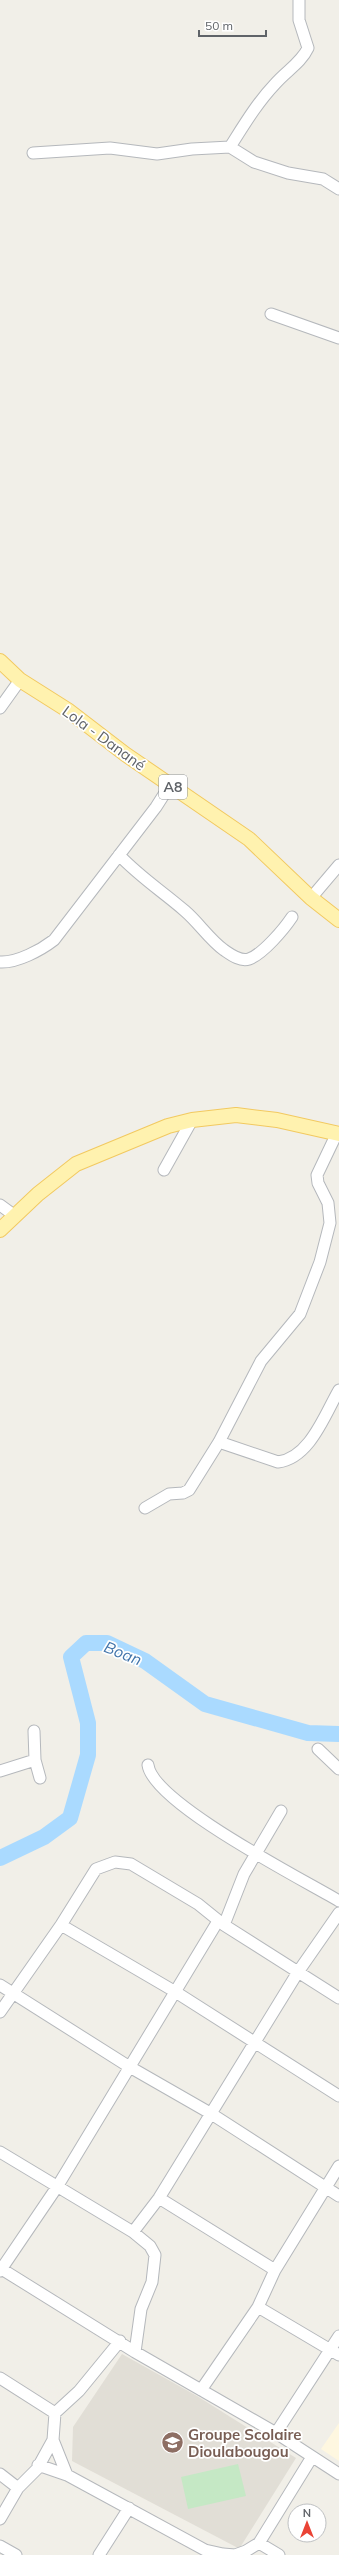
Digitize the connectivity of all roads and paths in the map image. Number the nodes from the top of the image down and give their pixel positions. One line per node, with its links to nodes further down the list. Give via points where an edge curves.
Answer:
1 (299, 0): 2 (street, via 299,20 308,48 303,59 275,84 257,105)
2 (230, 147): 3 (street, via 157,154 110,148); 4 (street, via 254,162 288,174 323,179)
3 (33, 153)
4 (339, 189)
5 (271, 314): 6 (street)
6 (339, 338)
7 (0, 661): 8 (main road, Lola - Danané / A8)
8 (20, 680): 9 (street); 10 (main road, Lola - Danané / A8, via 69,711)
9 (0, 708)
10 (170, 785): 11 (street); 13 (main road, Lola - Danané / A8, via 249,839)
11 (119, 855): 14 (street, via 148,884 185,911 223,949 238,959 248,960 256,954 282,932); 16 (street, via 54,940 45,947 13,960)
12 (339, 865): 13 (street)
13 (311, 898): 15 (main road, Lola - Danané / A8)
14 (292, 917)
15 (339, 920)
16 (0, 962)
17 (192, 1120): 18 (main road, via 236,1115 277,1120); 19 (street); 21 (main road, via 168,1126 76,1164)
18 (338, 1133): 24 (street, via 317,1174 318,1183 328,1202 330,1223 307,1296 300,1314 261,1361)
19 (164, 1170)
20 (0, 1205): 21 (street)
21 (14, 1216): 22 (main road)
22 (0, 1230)
23 (339, 1390): 24 (street, via 305,1448 287,1461 278,1462)
24 (219, 1442): 25 (street, via 189,1490 169,1494)
25 (145, 1508)
26 (34, 1731): 28 (street)
27 (318, 1750): 30 (street)
28 (35, 1760): 31 (street); 32 (street)
29 (148, 1765): 34 (street, via 152,1779 171,1798)
30 (339, 1769)
31 (0, 1772)
32 (40, 1778)
33 (281, 1811): 34 (street)
34 (256, 1854): 35 (street); 37 (street)
35 (339, 1901)
36 (339, 1913): 39 (street)
37 (221, 1923): 38 (street, via 198,1904 131,1864 115,1862 96,1869); 39 (street); 41 (street)
38 (61, 1925): 41 (street); 42 (street)
39 (298, 1972): 43 (street); 45 (street)
40 (0, 1985): 42 (street)
41 (174, 1991): 45 (street); 46 (street)
42 (12, 1993): 44 (street); 46 (street)
43 (339, 1998)
44 (0, 2012)
45 (254, 2042): 47 (street); 48 (street)
46 (128, 2066): 48 (street); 51 (street)
47 (339, 2096)
48 (210, 2113): 52 (street); 54 (street)
49 (0, 2152): 51 (street)
50 (339, 2166): 52 (street)
51 (56, 2187): 55 (street); 56 (street)
52 (325, 2187): 53 (street); 57 (street)
53 (339, 2196)
54 (159, 2198): 55 (street); 57 (street)
55 (133, 2232): 61 (street, via 150,2246 155,2254 153,2277 141,2309)
56 (0, 2269): 60 (street)
57 (275, 2270): 58 (street)
58 (258, 2307): 62 (street); 64 (street)
59 (339, 2336): 62 (street)
60 (120, 2341): 61 (street); 65 (street, via 79,2391)
61 (135, 2352): 64 (street)
62 (335, 2353): 66 (street)
63 (0, 2378): 65 (street)
64 (201, 2390): 66 (street)
65 (56, 2414): 67 (street)
66 (276, 2434): 68 (street)
67 (52, 2440): 69 (street); 72 (street)
68 (312, 2457): 71 (street); 76 (street)
69 (38, 2465): 72 (street); 73 (street)
70 (0, 2474): 73 (street)
71 (339, 2474)
72 (67, 2475): 74 (street)
73 (18, 2488): 75 (street)
74 (129, 2508): 79 (street); 80 (street, via 205,2550)
75 (0, 2519)
76 (259, 2543): 80 (street); 81 (street)
77 (0, 2546): 78 (street)
78 (16, 2555)
79 (100, 2555)
80 (235, 2555)
81 (279, 2555)

